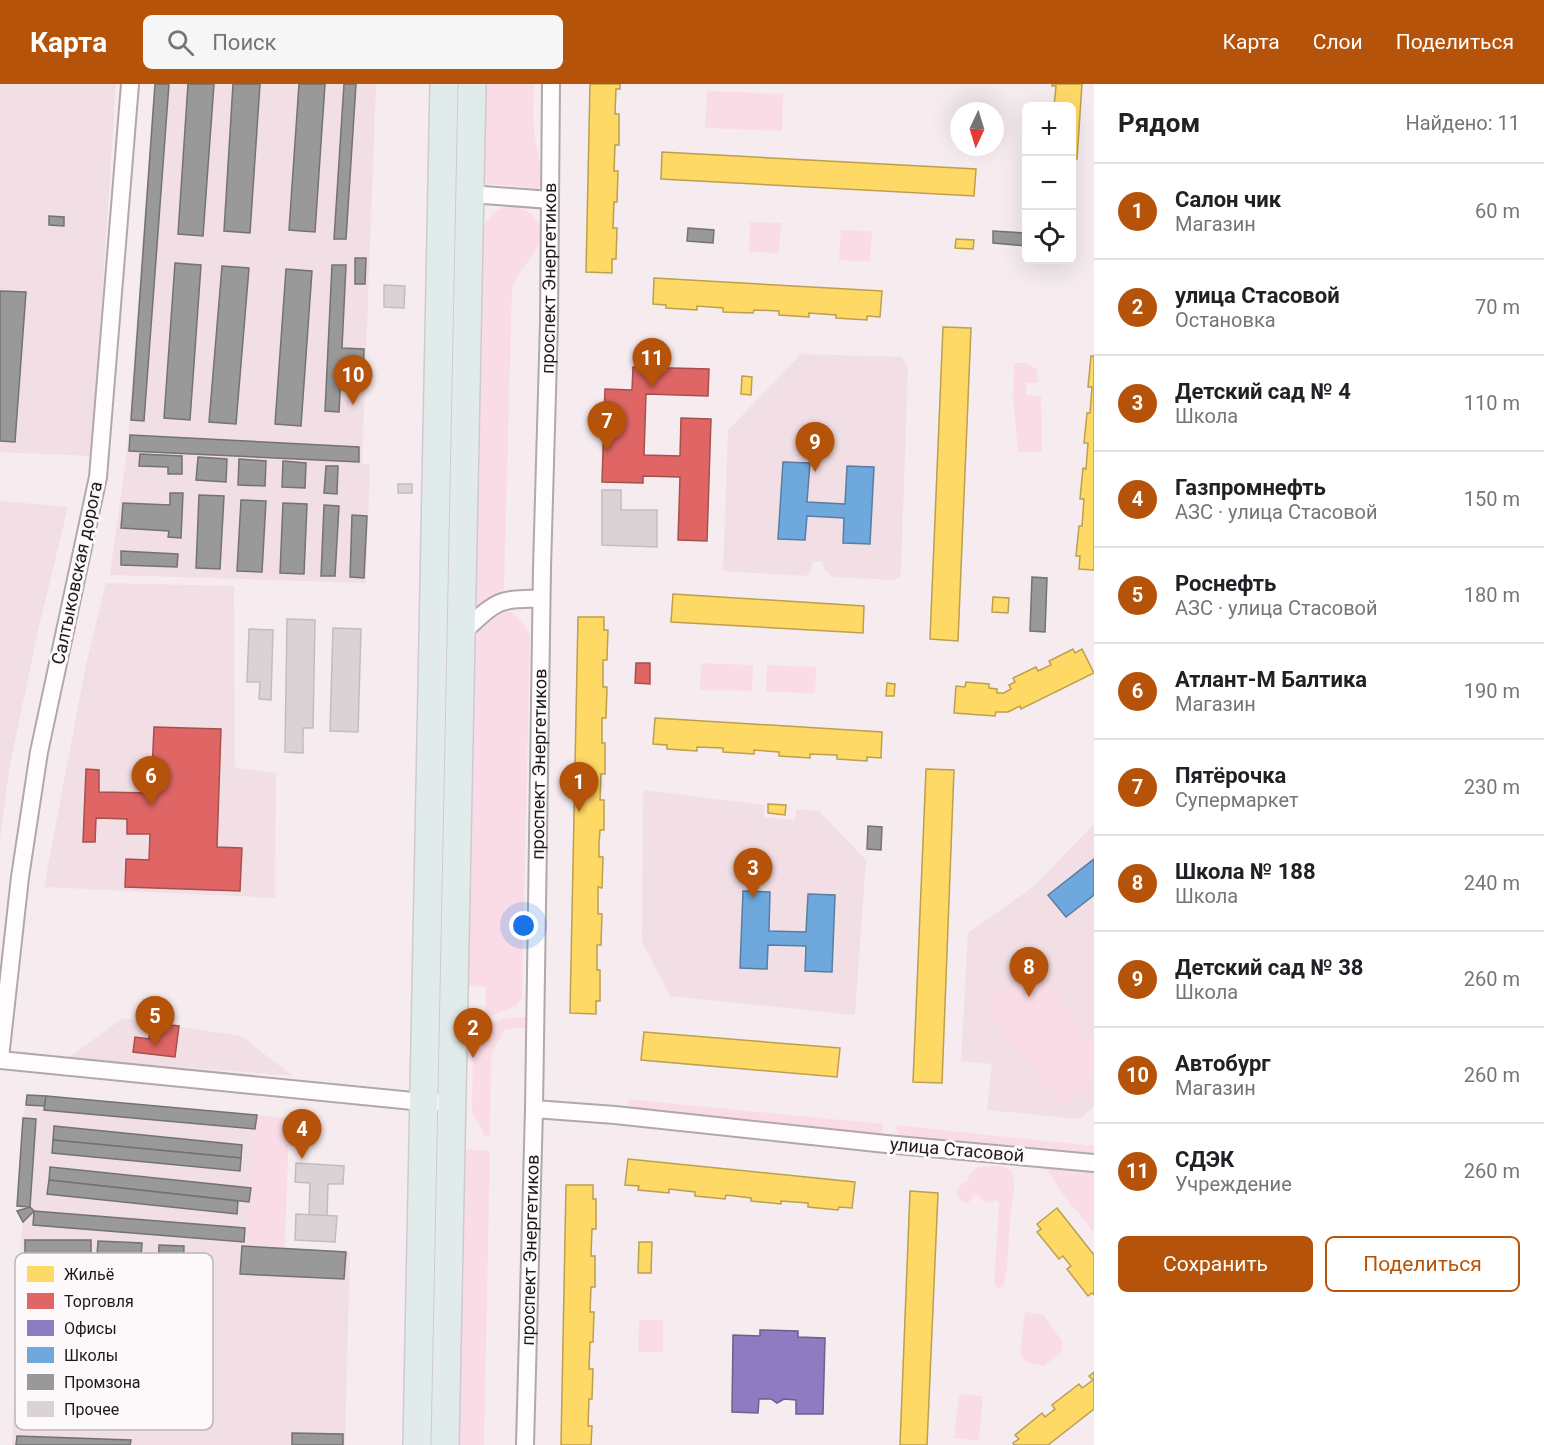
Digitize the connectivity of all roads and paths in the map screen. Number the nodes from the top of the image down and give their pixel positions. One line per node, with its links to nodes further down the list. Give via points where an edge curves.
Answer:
1 (130, 84): 9 (street, Салтыковская дорога, via 98,477 39,752 20,877)
2 (444, 84): 10 (main road)
3 (472, 84): 5 (main road)
4 (551, 84): 6 (street, проспект Энергетиков)
5 (470, 194): 6 (street); 8 (main road)
6 (550, 200): 7 (street, проспект Энергетиков)
7 (542, 599): 8 (street, via 500,602); 12 (street, проспект Энергетиков)
8 (461, 634): 11 (main road)
9 (0, 1059): 10 (street)
10 (423, 1102): 11 (street); 14 (main road)
11 (452, 1102): 15 (main road)
12 (534, 1109): 13 (street, улица Стасовой); 16 (street, проспект Энергетиков)
13 (1094, 1163)
14 (417, 1445)
15 (445, 1445)
16 (525, 1445)

